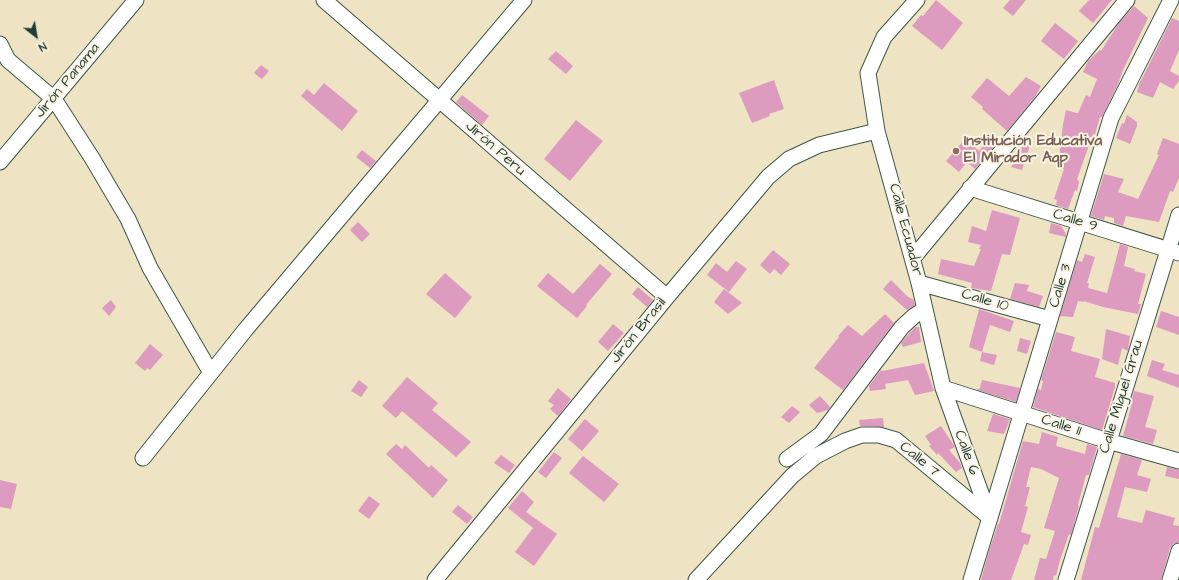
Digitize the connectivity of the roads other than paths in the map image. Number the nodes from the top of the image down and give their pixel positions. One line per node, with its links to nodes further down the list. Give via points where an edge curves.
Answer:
1 (136, 0): 8 (street, Jirón Panama)
2 (324, 0): 9 (street, Jirón Peru)
3 (524, 0): 9 (street)
4 (917, 0): 10 (street, Calle Ecuador, via 884,37 868,73)
5 (1127, 0): 12 (street)
6 (1171, 0): 14 (street, Calle 3, via 1111,118)
7 (0, 44): 8 (street, via 8,60)
8 (54, 99): 11 (street, Jirón Panama); 21 (street, via 128,219 150,268)
9 (439, 100): 18 (street, Jirón Peru); 21 (street)
10 (877, 131): 16 (street, Calle Ecuador); 18 (street, Jirón Brasil, via 819,145 789,159 768,177)
11 (0, 162)
12 (970, 188): 14 (street, Calle 9); 16 (street)
13 (1179, 216): 15 (street, Calle Miguel Grau)
14 (1080, 222): 15 (street, Calle 9); 20 (street, Calle 3)
15 (1173, 251): 25 (street, Calle Miguel Grau)
16 (913, 258): 17 (street, Calle Ecuador)
17 (920, 283): 19 (street, Calle Ecuador); 20 (street, Calle 10)
18 (667, 297): 32 (street, Jirón Brasil)
19 (925, 309): 22 (street, Calle Ecuador); 24 (street, via 902,327)
20 (1050, 320): 23 (street, Calle 3)
21 (211, 373): 27 (street)
22 (943, 388): 23 (street, Calle 11); 30 (street, Calle 6)
23 (1022, 413): 25 (street, Calle 11); 30 (street, Calle 3)
24 (821, 434): 26 (street); 28 (street)
25 (1108, 441): 29 (street, Calle 11); 35 (street, Calle Miguel Grau)
26 (837, 445): 30 (street, Calle 7, via 862,435 879,435 896,440); 33 (street, Calle 7, via 816,456 792,476)
27 (143, 458)
28 (786, 459)
29 (1179, 461)
30 (990, 518): 34 (street, Calle 3)
31 (1179, 551): 36 (street)
32 (436, 580)
33 (696, 580)
34 (971, 580)
35 (1066, 580)
36 (1170, 580)

